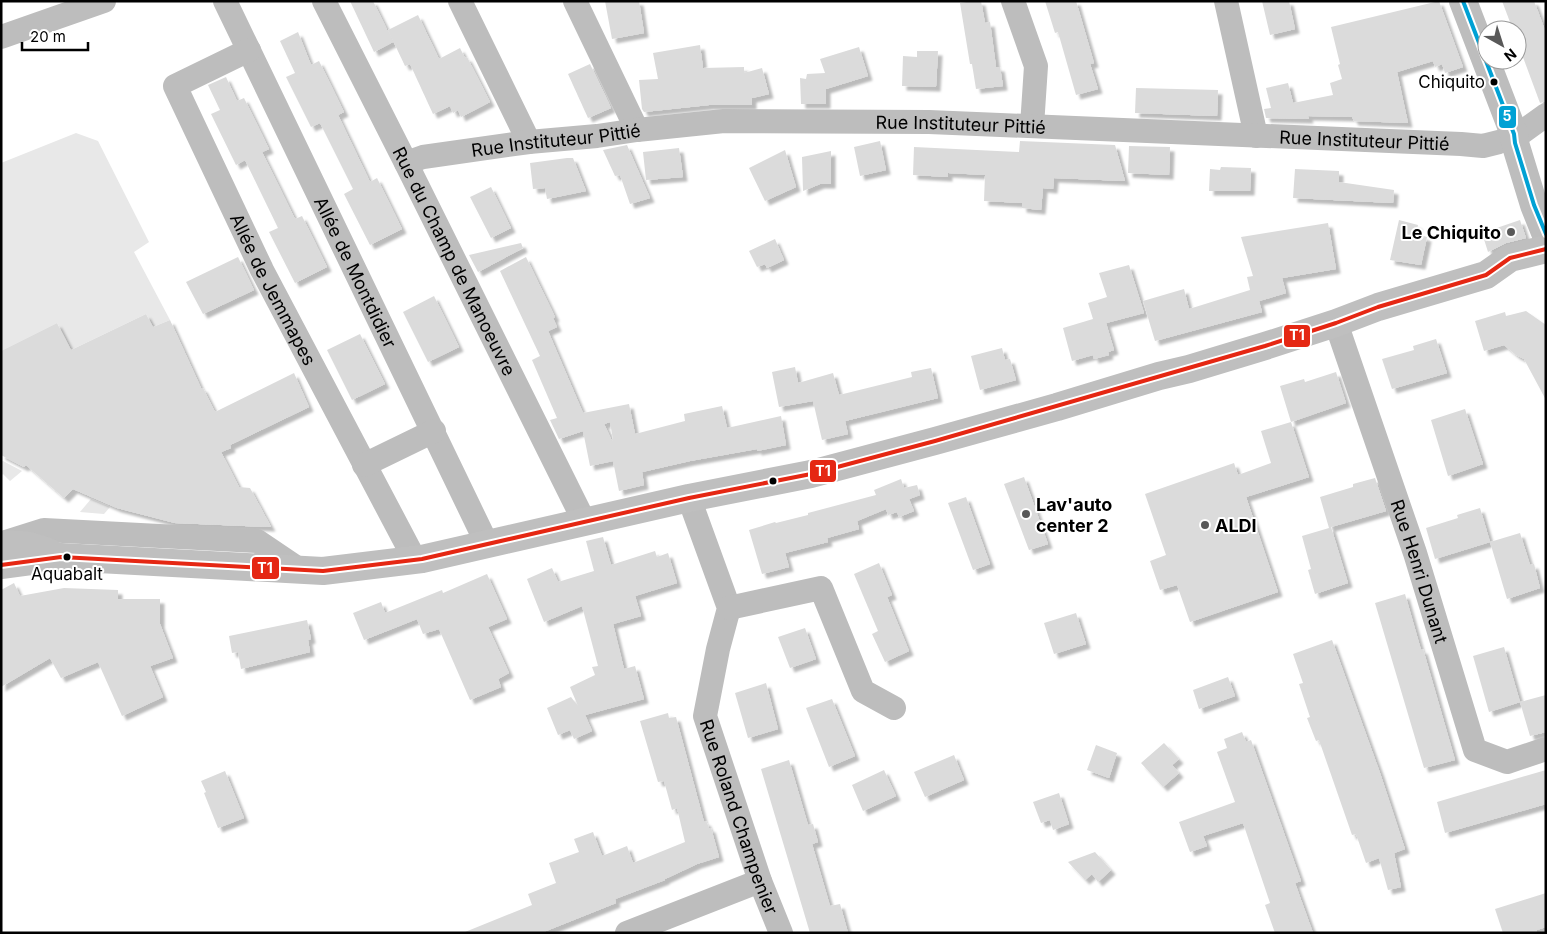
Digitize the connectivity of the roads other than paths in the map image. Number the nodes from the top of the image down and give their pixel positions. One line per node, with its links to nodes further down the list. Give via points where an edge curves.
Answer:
1 (104, 1): 9 (street)
2 (226, 1): 10 (street, Allée de Montdidier)
3 (324, 1): 17 (street, Rue du Champ de Manoeuvre)
4 (460, 1): 16 (street)
5 (574, 1): 13 (street)
6 (1013, 1): 12 (street, via 1036,66)
7 (1226, 1): 15 (street)
8 (1464, 1): 14 (street)
9 (1, 37)
10 (249, 50): 24 (street, Allée de Montdidier); 25 (street, Allée de Jemmapes, via 175,86 262,270)
11 (1546, 115): 14 (street, Rue Instituteur Pittié, via 1521,133)
12 (1032, 126): 13 (street, Rue Instituteur Pittié, via 724,121); 15 (street, Rue Instituteur Pittié)
13 (636, 130): 16 (street, Rue Instituteur Pittié)
14 (1514, 134): 15 (street, Rue Instituteur Pittié, via 1483,146); 18 (street, via 1522,140); 19 (street)
15 (1256, 136)
16 (529, 142): 17 (street, Rue Instituteur Pittié, via 423,157)
17 (406, 163): 27 (street, Rue du Champ de Manoeuvre)
18 (1546, 204)
19 (1546, 235)
20 (1546, 249): 22 (main road, via 1510,258)
21 (1546, 265): 22 (main road, via 1516,276)
22 (1486, 275): 23 (main road)
23 (1336, 323): 26 (main road, via 1189,369 935,441 810,474); 36 (street, Rue Henri Dunant, via 1415,553 1475,750 1507,762)
24 (434, 431): 25 (street); 28 (street, Allée de Montdidier)
25 (364, 465): 31 (street, Allée de Jemmapes)
26 (689, 498): 27 (main road); 34 (street)
27 (584, 521): 28 (main road)
28 (487, 544): 31 (main road)
29 (1, 545): 30 (main road, via 33,546); 33 (street, via 44,530 257,541)
30 (61, 557): 32 (main road); 33 (main road)
31 (415, 560): 33 (main road, via 323,571)
32 (1, 565)
33 (300, 570)
34 (729, 608): 35 (street, via 820,588 863,691); 37 (street, Rue Roland Champenier, via 705,716)
35 (894, 708)
36 (1546, 749)
37 (760, 881): 38 (street); 39 (street, Rue Roland Champenier)
38 (627, 933)
39 (781, 933)

